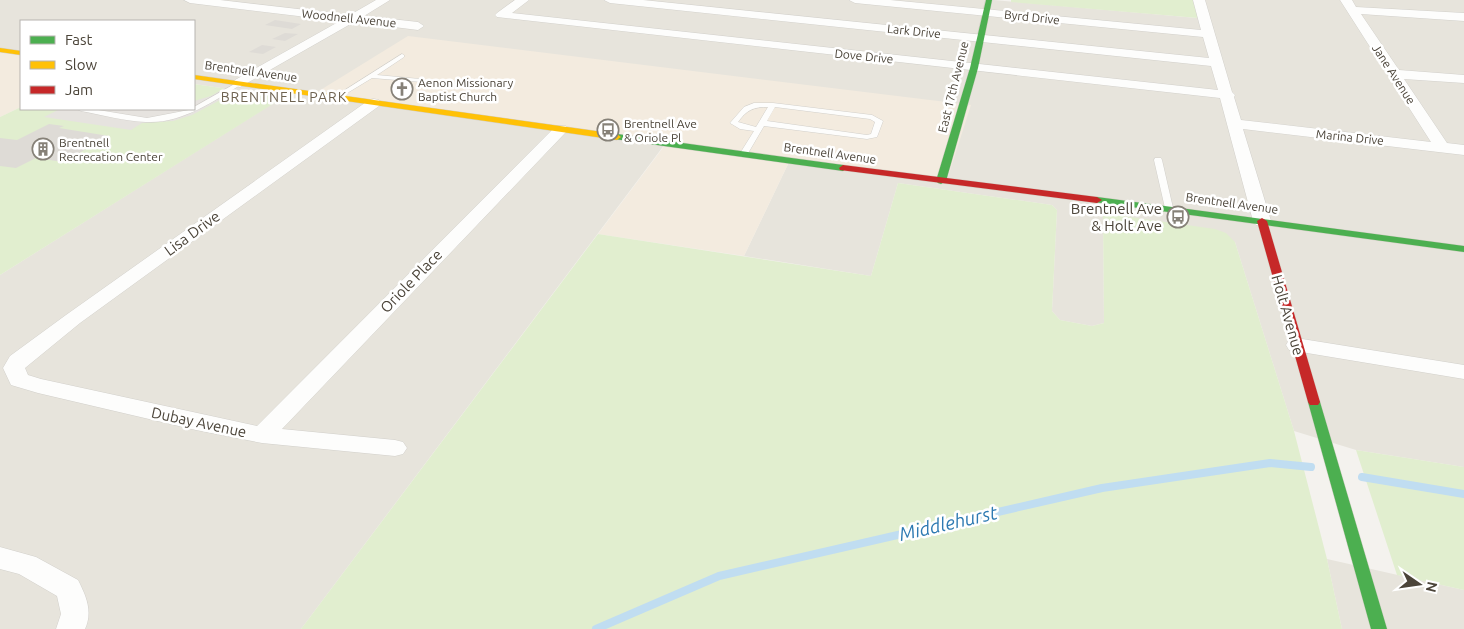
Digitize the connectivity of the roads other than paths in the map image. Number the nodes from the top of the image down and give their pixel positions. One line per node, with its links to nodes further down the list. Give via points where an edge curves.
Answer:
1 (190, 0): 11 (street, Woodnell Avenue)
2 (384, 0): 11 (street)
3 (522, 0): 19 (street, Dove Drive, via 501,15)
4 (610, 0): 14 (street, Lark Drive)
5 (855, 0): 9 (street, Byrd Drive)
6 (989, 0): 9 (street, East 17th Avenue)
7 (1199, 0): 13 (street, Holt Avenue)
8 (1350, 5): 10 (street); 20 (street, Jane Avenue)
9 (985, 12): 13 (street, Byrd Drive); 14 (street, East 17th Avenue)
10 (1464, 17)
11 (352, 18): 12 (street, Woodnell Avenue); 25 (street)
12 (418, 26)
13 (1209, 34): 18 (street, Holt Avenue)
14 (979, 38): 18 (street, Lark Drive); 19 (street, East 17th Avenue)
15 (0, 50): 16 (street)
16 (20, 53)
17 (402, 56): 21 (lane)
18 (1218, 63): 26 (street, Holt Avenue)
19 (974, 68): 26 (street, Dove Drive); 40 (street, East 17th Avenue)
20 (1394, 74): 23 (street); 36 (street, Jane Avenue)
21 (371, 76): 24 (lane); 27 (lane)
22 (195, 77): 25 (street, Brentnell Avenue)
23 (1464, 79)
24 (420, 81)
25 (240, 83): 27 (street, Brentnell Avenue); 30 (lane)
26 (1228, 95): 33 (street, Holt Avenue)
27 (338, 97): 28 (street, Brentnell Avenue)
28 (374, 103): 35 (street, Brentnell Avenue); 45 (street, Lisa Drive, via 73,319 18,361)
29 (773, 105): 34 (lane); 34 (lane, via 749,106 734,122 743,127); 34 (lane, via 872,117 879,121 874,135 867,137)
30 (196, 107)
31 (86, 110): 32 (lane, via 147,120)
32 (190, 110)
33 (1236, 124): 36 (street, Marina Drive); 42 (street, Holt Avenue)
34 (760, 126): 38 (lane)
35 (561, 129): 38 (street, Brentnell Avenue); 47 (street, Oriole Place)
36 (1442, 147): 37 (street, Marina Drive)
37 (1464, 150)
38 (743, 155): 40 (street, Brentnell Avenue)
39 (1158, 160): 41 (lane)
40 (941, 180): 41 (street, Brentnell Avenue)
41 (1170, 208): 42 (street, Brentnell Avenue)
42 (1262, 220): 43 (street, Brentnell Avenue); 44 (street, Holt Avenue)
43 (1464, 249)
44 (1296, 345): 46 (street); 51 (street, Holt Avenue)
45 (14, 368): 47 (street, Dubay Avenue, via 19,380 38,386)
46 (1464, 372)
47 (262, 435): 48 (street, Dubay Avenue)
48 (396, 448)
49 (0, 558): 50 (street, via 26,565 68,588)
50 (73, 620)
51 (1379, 629)

